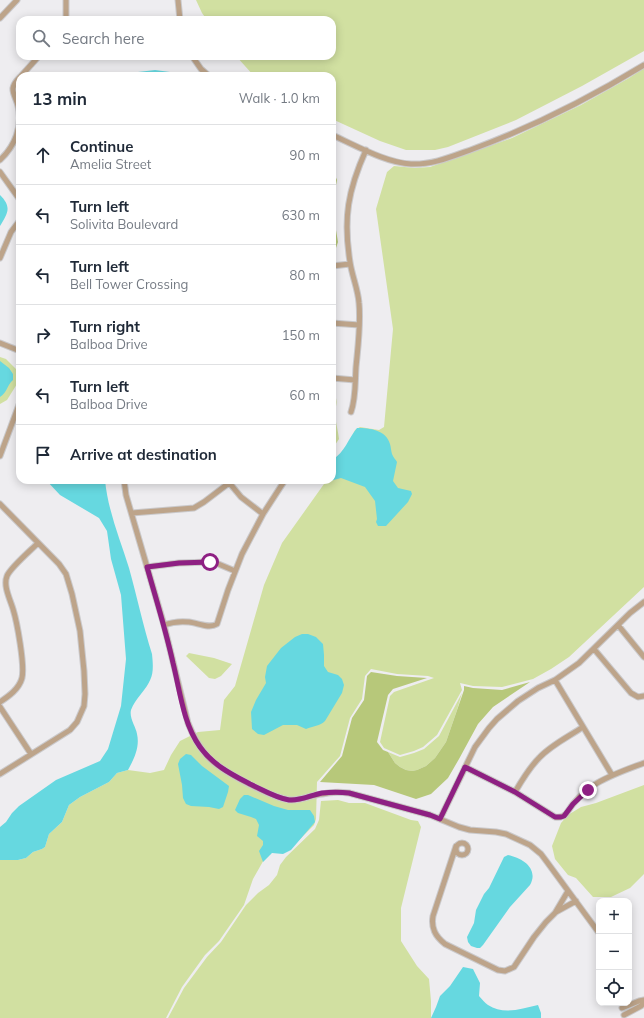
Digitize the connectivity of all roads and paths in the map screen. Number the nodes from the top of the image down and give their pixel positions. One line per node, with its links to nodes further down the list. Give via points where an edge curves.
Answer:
1 (17, 0): 6 (street)
2 (66, 0): 4 (street)
3 (178, 0): 5 (street)
4 (66, 16)
5 (180, 16)
6 (0, 18)
7 (36, 60): 10 (street)
8 (195, 60): 11 (street)
9 (644, 65): 16 (street, via 544,120 487,144 432,162 400,162)
10 (25, 72)
11 (204, 72)
12 (16, 82): 13 (street, via 13,88)
13 (16, 98)
14 (16, 135): 17 (street, via 12,145)
15 (336, 137): 16 (street)
16 (366, 150): 22 (street, via 354,181 348,208)
17 (0, 160)
18 (0, 172): 19 (street)
19 (16, 194)
20 (16, 225): 21 (street)
21 (0, 258)
22 (350, 264): 23 (street); 25 (street, via 360,304)
23 (336, 266)
24 (336, 323): 25 (street)
25 (359, 326): 29 (street)
26 (0, 343): 27 (street)
27 (16, 349)
28 (336, 378): 29 (street)
29 (355, 380): 30 (street)
30 (351, 412)
31 (16, 413): 32 (street)
32 (0, 456)
33 (125, 484): 38 (street)
34 (226, 484): 38 (street, via 194,508)
35 (230, 484): 39 (street)
36 (282, 484): 39 (street)
37 (0, 504): 40 (street)
38 (132, 513): 41 (street)
39 (263, 514): 42 (street)
40 (38, 543): 50 (street, via 7,576 7,592 19,638 23,669 22,678 15,691); 53 (street, via 66,574 80,632 85,694 84,706 77,722 70,730)
41 (147, 567): 42 (street, via 210,562); 44 (street)
42 (235, 571): 44 (street, via 215,626 180,621)
43 (644, 602): 45 (street)
44 (164, 625): 59 (street, via 188,723 200,747 219,766 281,798 294,800 322,793 349,793)
45 (618, 625): 46 (street); 47 (street)
46 (594, 648): 48 (street, via 579,663); 49 (street, via 631,693)
47 (644, 657)
48 (555, 680): 52 (street); 55 (street, via 528,694 505,711 475,747)
49 (644, 696)
50 (0, 702)
51 (0, 707): 53 (street)
52 (583, 727): 57 (street); 58 (street, via 539,757)
53 (31, 754): 56 (street)
54 (644, 763): 57 (street)
55 (465, 767): 58 (street); 59 (street)
56 (0, 774)
57 (612, 775): 58 (street, via 588,790 561,817 555,817)
58 (515, 792)
59 (440, 819): 61 (street, via 470,830 506,834 530,845)
60 (456, 846): 63 (street, via 432,924 435,933 445,944 505,971 514,967 534,937)
61 (568, 891): 62 (street); 63 (street)
62 (576, 901): 63 (street); 64 (street)
63 (555, 913)
64 (596, 929)
65 (644, 1000): 66 (street)
66 (632, 1003)
67 (644, 1004): 69 (street)
68 (622, 1006): 69 (street)
69 (625, 1016)

